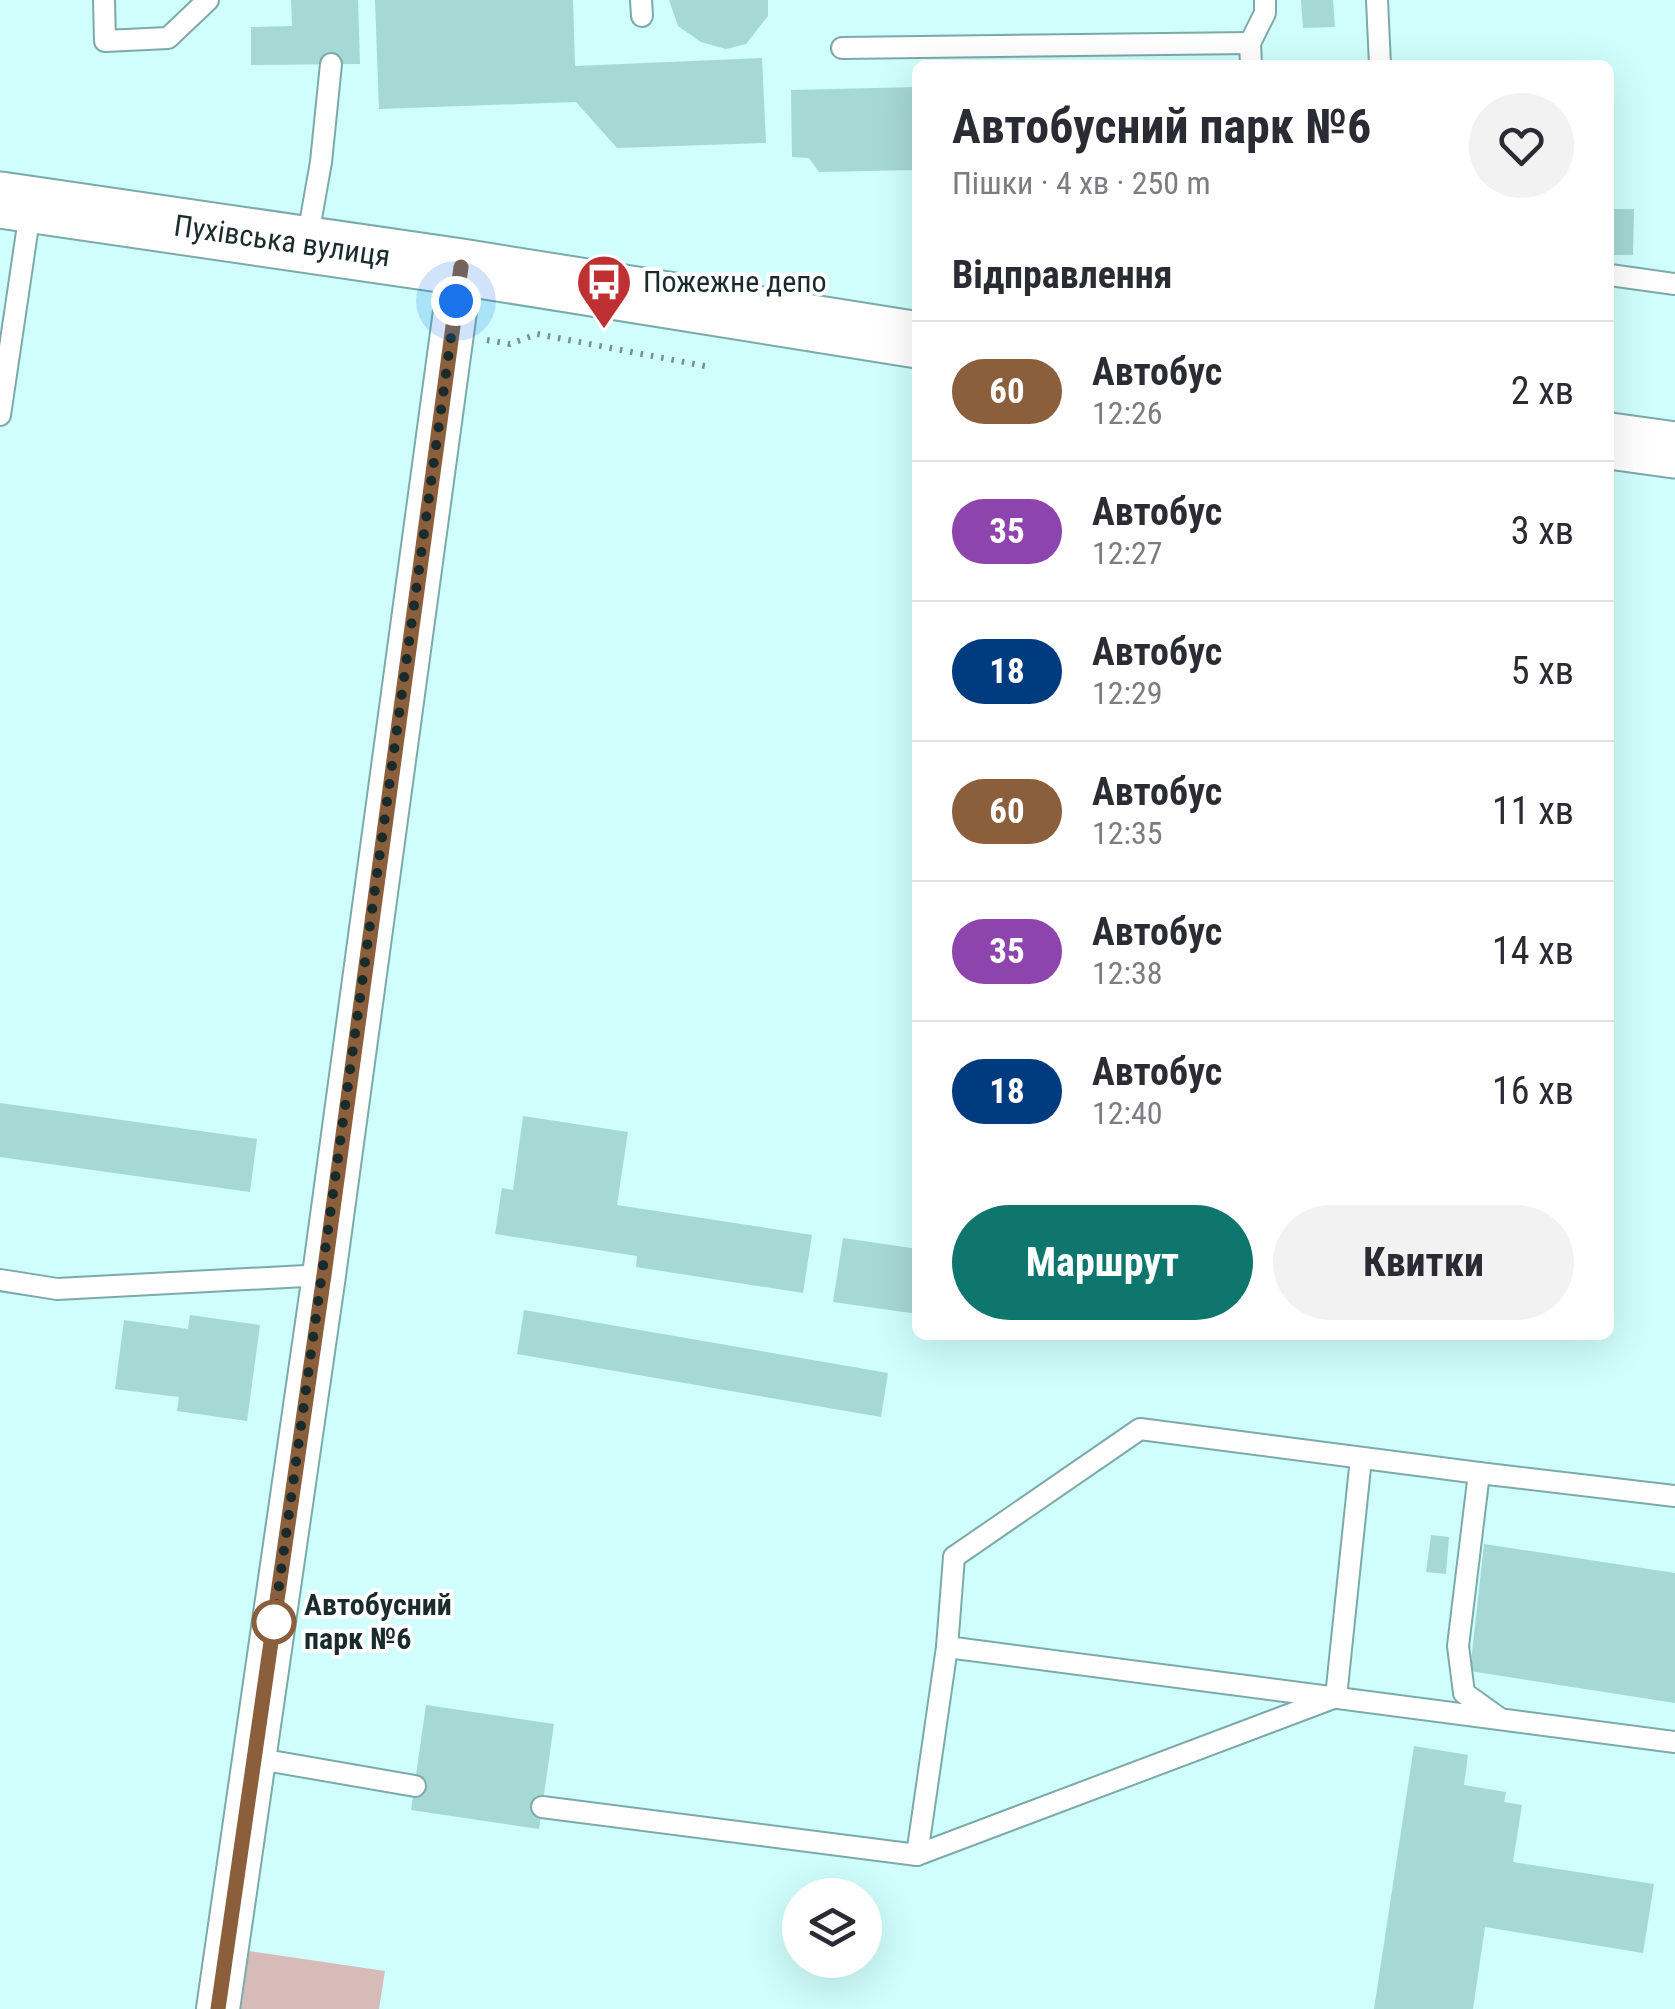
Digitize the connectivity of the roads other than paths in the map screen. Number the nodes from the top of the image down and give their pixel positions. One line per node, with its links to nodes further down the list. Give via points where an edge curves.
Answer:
1 (104, 0): 2 (lane, via 106,41 168,38)
2 (208, 0)
3 (1265, 0): 5 (lane, via 1266,13)
4 (1377, 0): 8 (lane)
5 (1250, 43): 6 (lane); 7 (lane)
6 (842, 48)
7 (1251, 60)
8 (1380, 60)
9 (332, 64): 11 (lane)
10 (15, 202): 11 (street, Пухівська вулиця); 16 (lane)
11 (306, 245): 12 (street, Пухівська вулиця)
12 (461, 267): 15 (street, Пухівська вулиця); 19 (street)
13 (1614, 276): 14 (lane)
14 (1675, 284)
15 (912, 339)
16 (0, 415)
17 (1614, 441): 18 (street)
18 (1675, 450)
19 (324, 1275): 20 (lane, via 57,1289); 28 (street)
20 (0, 1280)
21 (1360, 1458): 22 (lane); 24 (lane, via 1140,1429 954,1557); 25 (lane)
22 (1478, 1473): 23 (lane); 26 (lane, via 1458,1646 1464,1692)
23 (1675, 1496)
24 (946, 1647): 25 (lane); 31 (lane)
25 (1336, 1697): 26 (lane); 31 (lane)
26 (1499, 1718): 27 (lane)
27 (1675, 1742)
28 (254, 1758): 29 (lane); 32 (street)
29 (415, 1786)
30 (542, 1807): 31 (lane)
31 (918, 1855)
32 (218, 2009)

